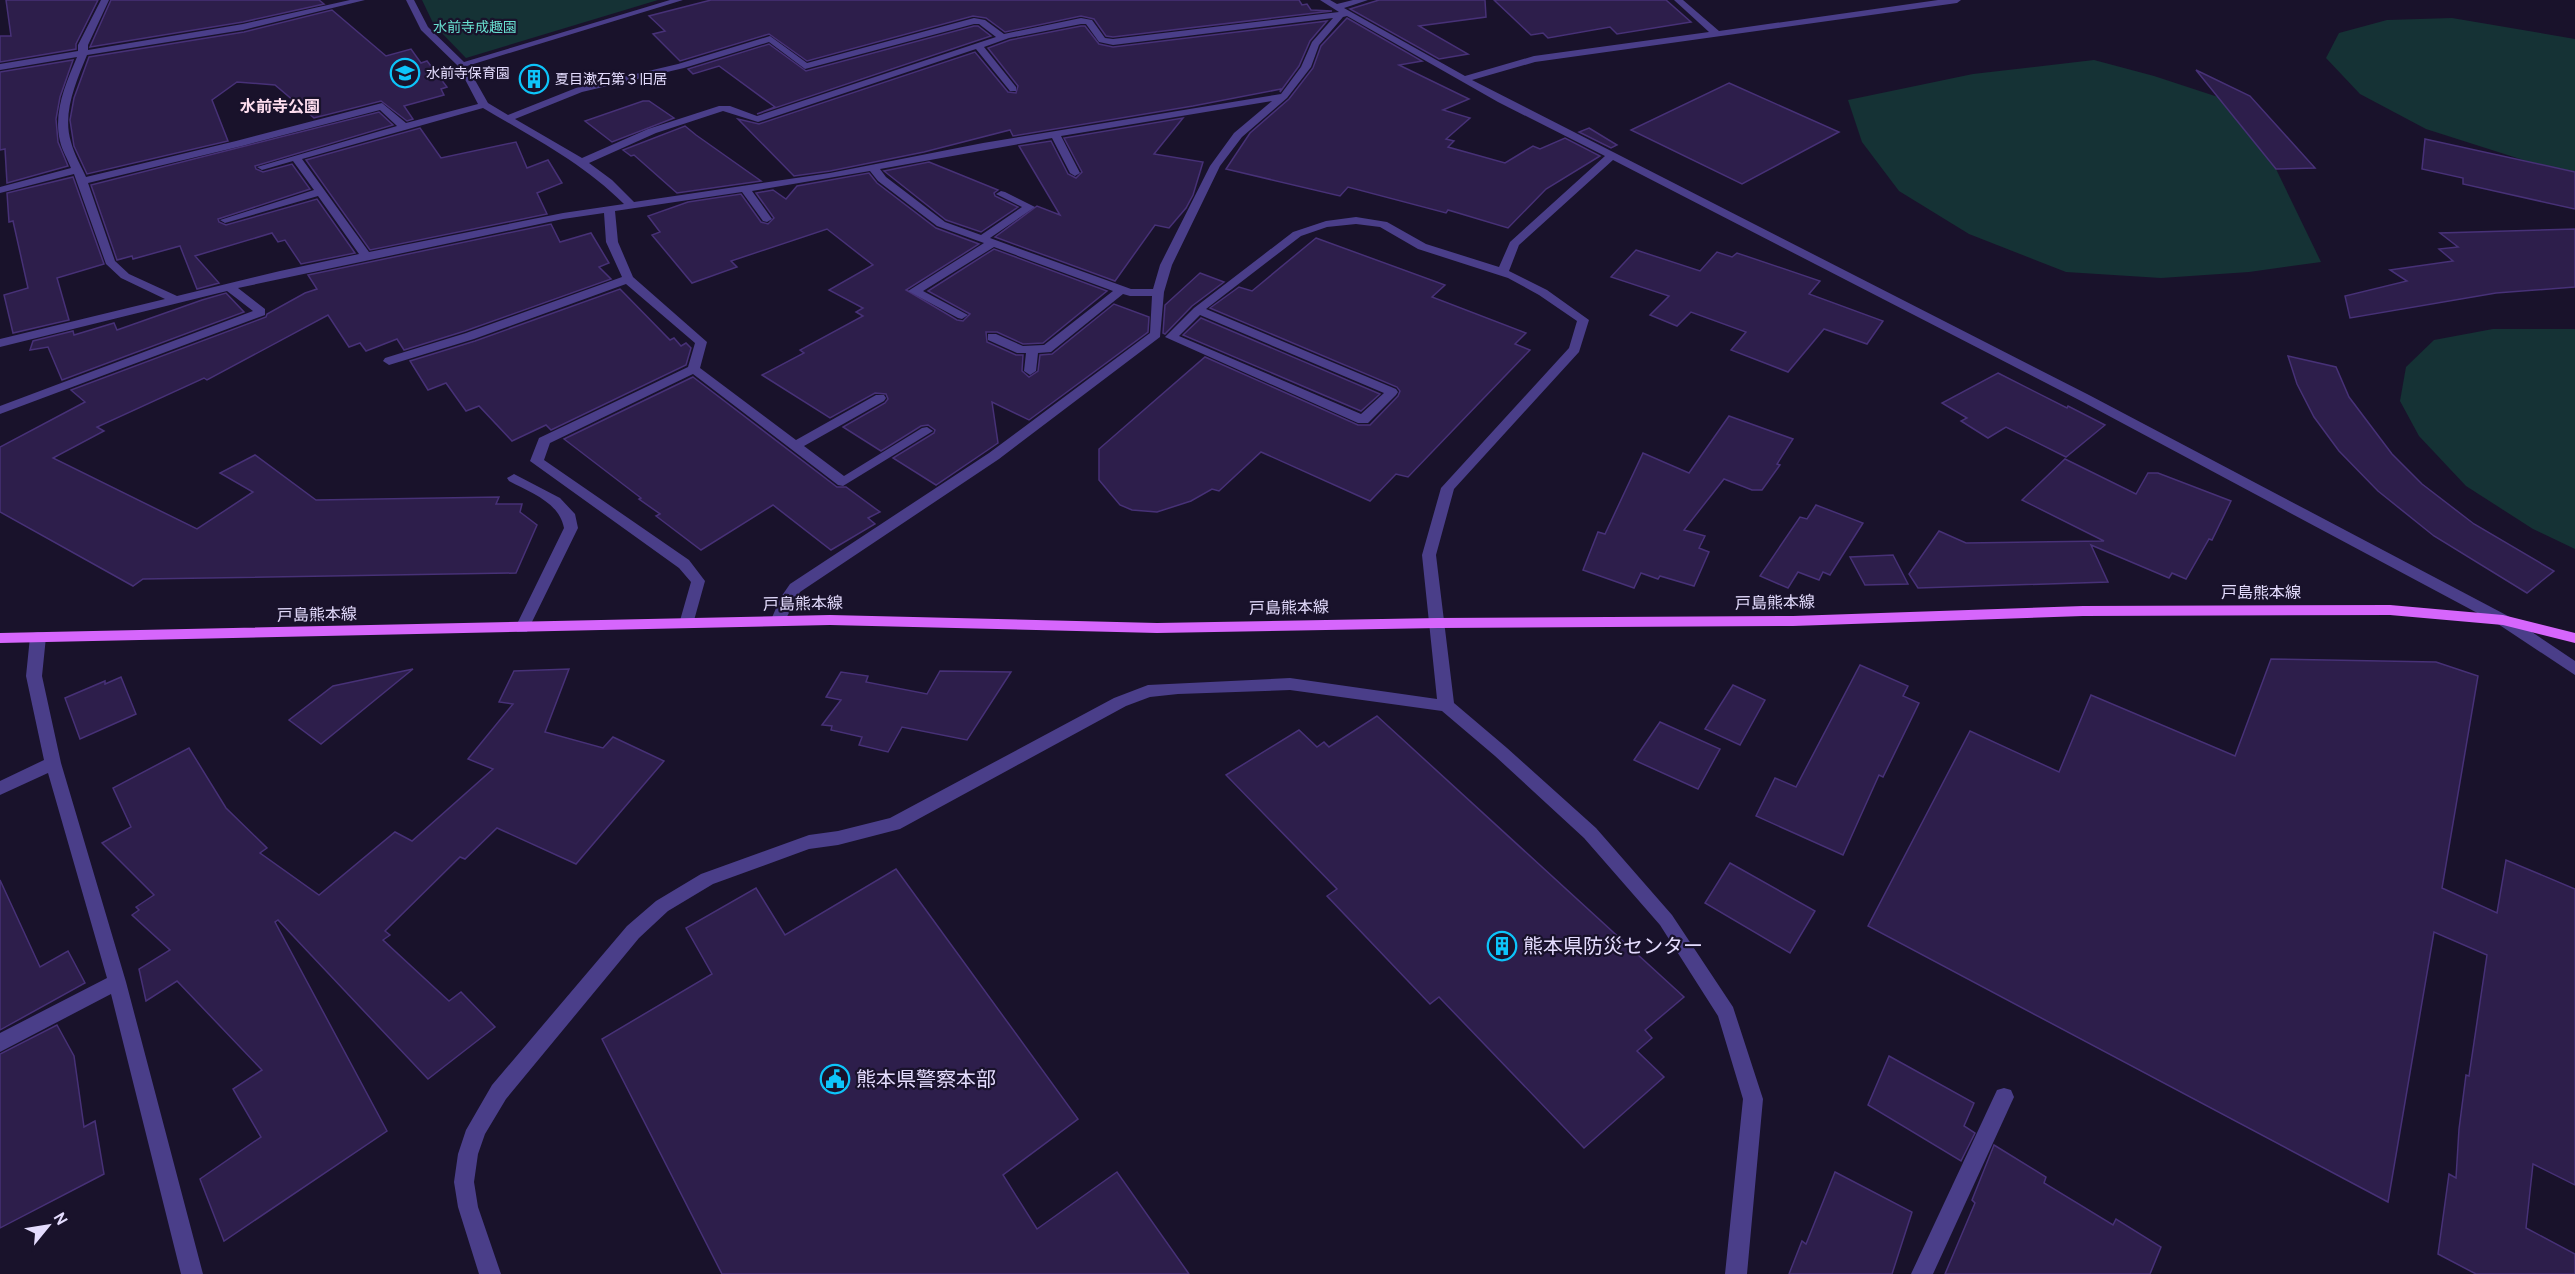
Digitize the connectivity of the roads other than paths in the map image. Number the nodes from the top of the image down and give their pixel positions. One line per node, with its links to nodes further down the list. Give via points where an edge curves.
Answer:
1 (105, 0): 13 (street)
2 (361, 0): 13 (street, via 243,27)
3 (410, 0): 14 (street, via 424,28)
4 (679, 0): 14 (street)
5 (1324, 0): 9 (street)
6 (1364, 0): 9 (street)
7 (1678, 0): 10 (street)
8 (1957, 0): 10 (street)
9 (1341, 13): 11 (street, via 1113,42 1102,40 1089,22 1081,21); 16 (street); 18 (street, via 1315,44 1306,67)
10 (1716, 33): 16 (street, via 1534,59)
11 (1002, 38): 12 (street); 20 (street, via 982,22 974,21 805,66 770,39 681,66 579,90)
12 (979, 46): 17 (street); 25 (street, via 758,119 750,120 731,107 722,108 652,131)
13 (82, 54): 15 (street); 29 (street, via 63,114 65,141)
14 (462, 65): 19 (street)
15 (0, 67)
16 (1465, 79): 23 (street)
17 (1013, 89)
18 (1284, 96): 22 (street); 44 (street, via 1238,135 1215,166)
19 (484, 105): 20 (street); 21 (street)
20 (509, 118): 25 (street)
21 (404, 127): 24 (street); 29 (street, via 382,106 238,144)
22 (1054, 134): 27 (street); 28 (street)
23 (1612, 155): 40 (street, via 1514,244); 59 (street, via 2085,398)
24 (296, 158): 26 (street); 32 (street)
25 (582, 162): 34 (street)
26 (262, 167)
27 (872, 168): 30 (street); 38 (street, via 941,224)
28 (1075, 173)
29 (80, 175): 31 (street); 45 (street, via 110,262 125,276)
30 (745, 189): 34 (street); 36 (street)
31 (0, 190)
32 (320, 192): 37 (street); 39 (street)
33 (1001, 194): 38 (street, via 1030,207)
34 (633, 207): 35 (street)
35 (609, 209): 39 (street); 41 (street, via 612,242)
36 (767, 219)
37 (225, 220)
38 (988, 240): 43 (street); 47 (street, via 914,291)
39 (366, 256): 42 (street)
40 (1503, 272): 46 (street, via 1412,242 1396,229 1376,222 1345,220 1297,234); 61 (street, via 1536,286 1583,320 1575,349 1448,488 1429,555)
41 (628, 279): 51 (street); 52 (street, via 702,342)
42 (231, 288): 45 (street); 55 (street, via 261,312)
43 (1121, 290): 44 (street); 50 (street, via 1047,349)
44 (1158, 292): 60 (street, via 1156,334 994,456 795,588)
45 (177, 300): 49 (street)
46 (1198, 310): 46 (street, via 1241,328 1392,392 1363,420 1171,337)
47 (962, 315)
48 (992, 337): 50 (street, via 1022,350)
49 (0, 344)
50 (1032, 350): 53 (street)
51 (389, 361)
52 (694, 369): 57 (street); 62 (street, via 544,441 537,461 684,564 699,581)
53 (1030, 371)
54 (880, 398): 57 (street)
55 (0, 411)
56 (927, 431): 57 (street, via 843,482)
57 (795, 446)
58 (514, 478): 63 (street, via 555,501 568,514 572,528)
59 (2503, 620): 61 (main road, 戸島熊本線, via 2366,610); 66 (main road, 戸島熊本線); 67 (street)
60 (777, 622): 61 (main road, 戸島熊本線, via 842,620 1157,628); 62 (main road, 戸島熊本線)
61 (1438, 623): 68 (street)
62 (686, 624): 63 (main road, 戸島熊本線)
63 (522, 628): 64 (main road, 戸島熊本線)
64 (38, 637): 65 (main road, 戸島熊本線); 69 (street, via 34,676)
65 (0, 638)
66 (2575, 638)
67 (2575, 669)
68 (1446, 706): 75 (street, via 1290,684 1148,691 1120,702 894,824 771,854 707,879 671,900 633,932 499,1092 476,1130 464,1182); 76 (street, via 1590,833 1666,920 1726,1013 1754,1099)
69 (53, 763): 70 (street); 71 (street)
70 (0, 788)
71 (117, 982): 72 (street); 74 (street)
72 (0, 1043)
73 (2004, 1097): 77 (street)
74 (192, 1274)
75 (490, 1274)
76 (1736, 1274)
77 (1922, 1274)

